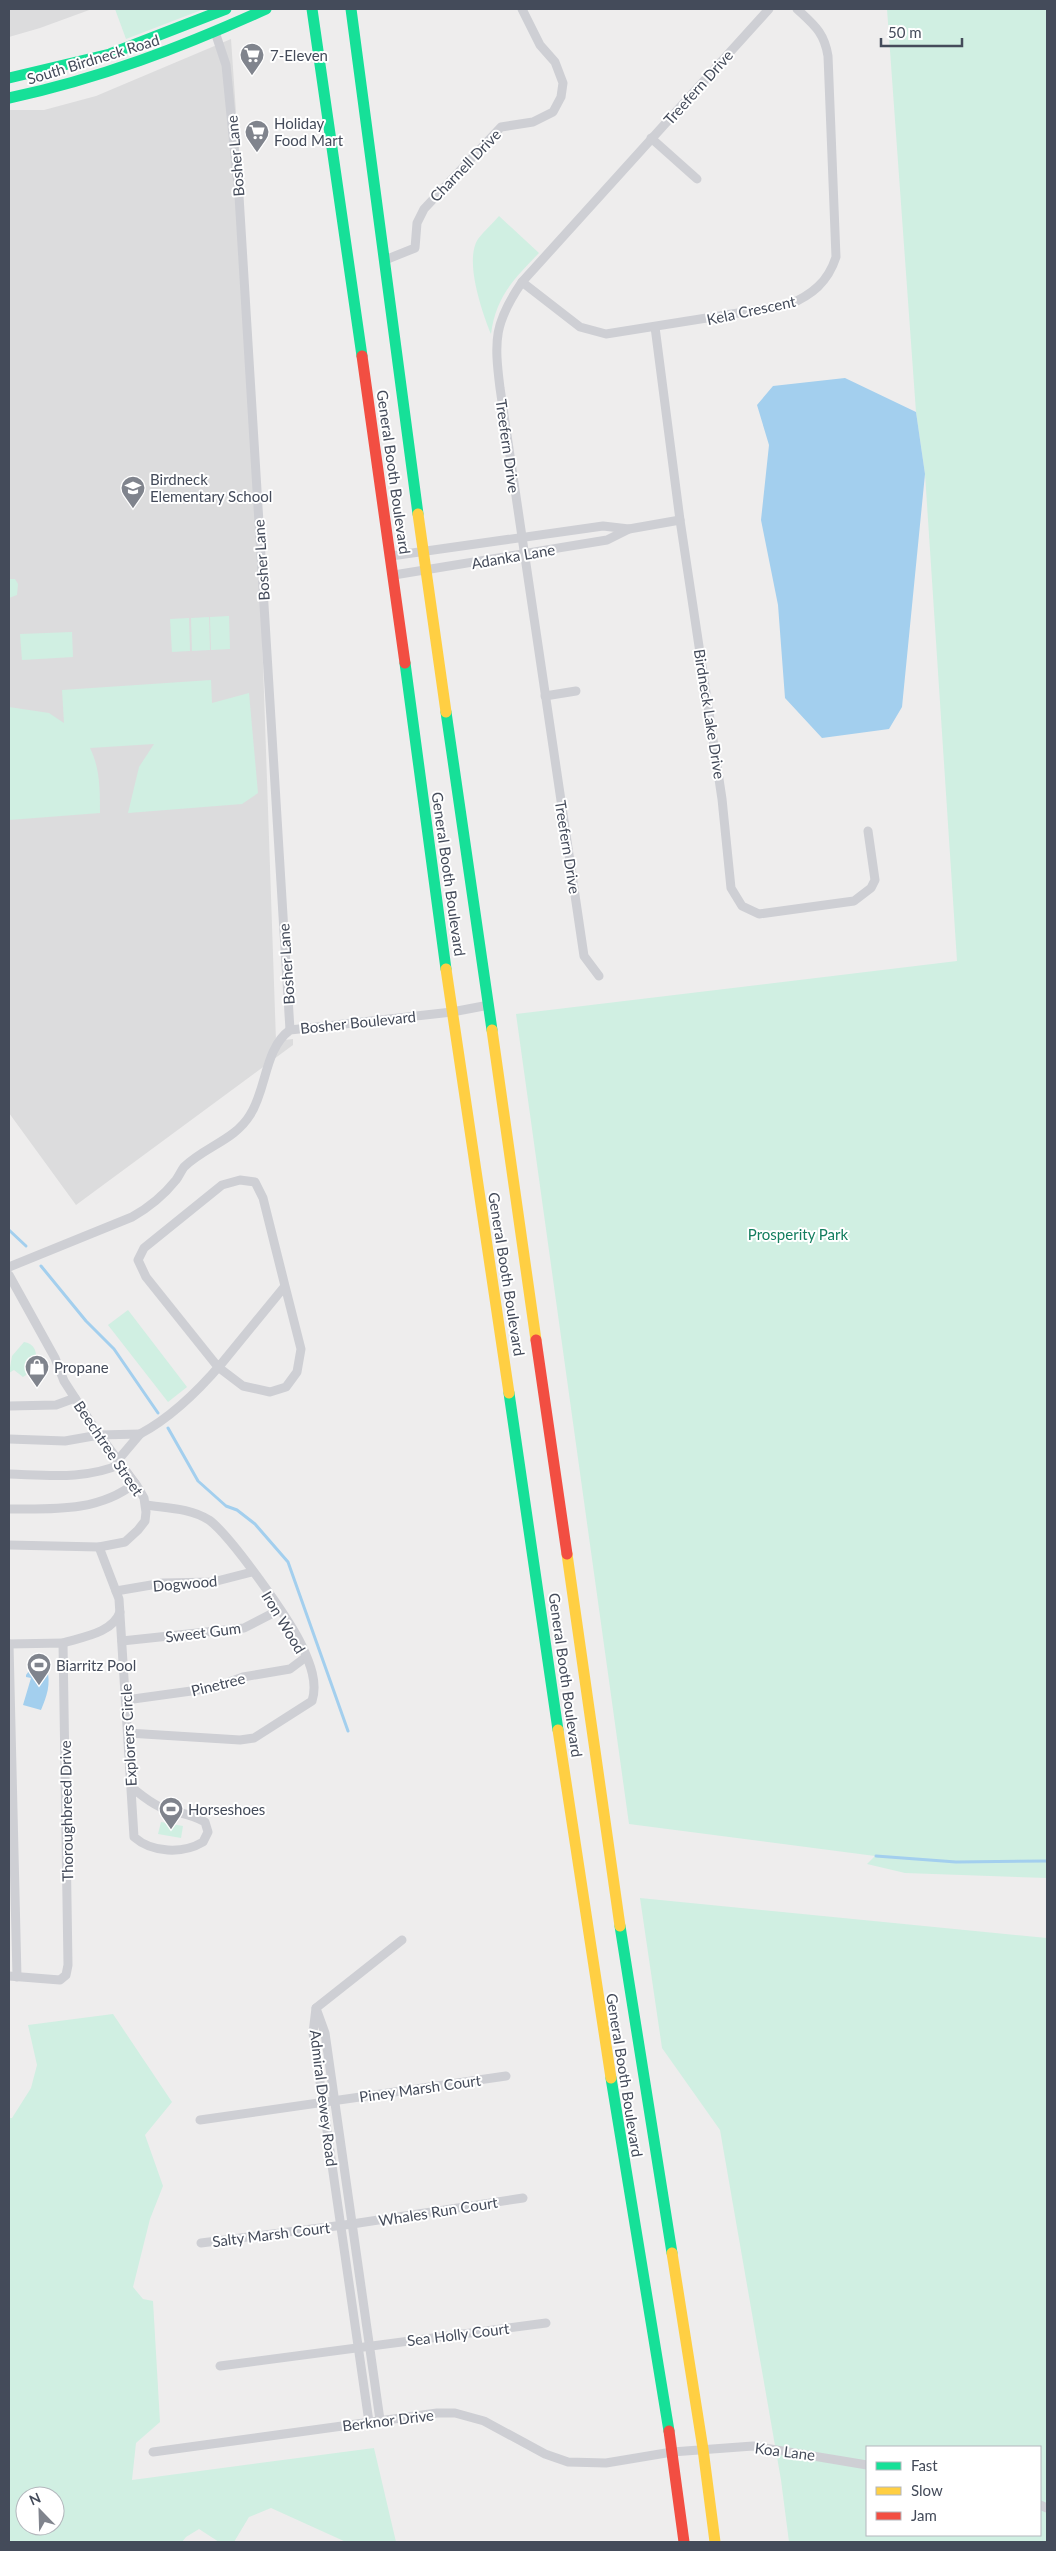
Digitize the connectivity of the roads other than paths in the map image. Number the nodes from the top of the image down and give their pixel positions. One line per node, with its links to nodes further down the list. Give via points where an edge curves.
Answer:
1 (226, 9): 9 (main road, South Birdneck Road, via 110,54)
2 (266, 9): 8 (main road, South Birdneck Road)
3 (312, 9): 21 (main road, General Booth Boulevard)
4 (351, 9): 13 (main road, General Booth Boulevard)
5 (522, 9): 13 (street, Charnell Drive, via 540,45 555,62 563,83 561,97 553,112 533,122 501,126 424,209 417,223 415,248)
6 (769, 9): 11 (street, Treefern Drive)
7 (797, 9): 15 (street, Kela Crescent, via 826,41 836,257 832,269 806,297 788,305)
8 (215, 32): 10 (main road, South Birdneck Road, via 113,72); 30 (street, Bosher Lane, via 226,65 239,196)
9 (9, 78)
10 (9, 98)
11 (651, 138): 12 (street); 14 (street, Treefern Drive)
12 (697, 178)
13 (385, 260): 19 (main road, General Booth Boulevard)
14 (522, 282): 15 (street, Kela Crescent, via 591,332 606,334); 18 (street, Treefern Drive, via 503,312 496,344)
15 (655, 327): 16 (street, Birdneck Lake Drive)
16 (680, 520): 17 (street, Adanka Lane); 26 (street, Birdneck Lake Drive, via 722,799 731,888 735,896 742,906 758,914 854,901 871,888 875,880)
17 (629, 529): 18 (street, Adanka Lane, via 604,526); 20 (street, Adanka Lane, via 607,540)
18 (521, 538): 19 (street, Adanka Lane); 20 (street, Treefern Drive)
19 (424, 551): 21 (street, Adanka Lane); 22 (main road, General Booth Boulevard)
20 (524, 554): 22 (street, Adanka Lane); 25 (street, Treefern Drive)
21 (391, 556): 23 (main road, General Booth Boulevard)
22 (426, 571): 23 (street, Adanka Lane); 28 (main road, General Booth Boulevard)
23 (394, 575): 29 (main road, General Booth Boulevard)
24 (576, 690): 25 (street)
25 (545, 696): 27 (street, Treefern Drive, via 584,956)
26 (868, 831)
27 (599, 976)
28 (489, 1005): 29 (street, Bosher Boulevard); 75 (main road, General Booth Boulevard, via 626,1965)
29 (452, 1012): 30 (street, Bosher Boulevard); 77 (main road, General Booth Boulevard, via 592,1966)
30 (290, 1030): 31 (street, Bosher Boulevard, via 275,1046 251,1114 241,1127 184,1168 147,1208)
31 (9, 1267)
32 (9, 1275): 35 (street, Beechtree Street)
33 (285, 1286): 34 (street); 34 (street, via 301,1349 297,1372 286,1387 270,1392 243,1386); 34 (street, via 263,1198 255,1182 240,1180 222,1185 144,1248 138,1260 141,1268)
34 (218, 1368): 37 (street, via 188,1399 154,1427)
35 (75, 1398): 36 (street, via 56,1405); 38 (street, Beechtree Street)
36 (9, 1406)
37 (140, 1434): 38 (street); 40 (street)
38 (99, 1435): 39 (street, via 65,1441); 40 (street, Beechtree Street)
39 (9, 1439)
40 (119, 1462): 41 (street, via 102,1472); 42 (street, Beechtree Street)
41 (9, 1474)
42 (136, 1484): 43 (street, Beechtree Street); 44 (street, via 122,1494 100,1502 60,1509)
43 (146, 1504): 46 (street, Beechtree Street, via 145,1521 133,1536 125,1542); 47 (street, Iron Wood, via 196,1513 209,1520)
44 (9, 1509)
45 (9, 1545): 46 (street, Beechtree Street)
46 (99, 1548): 48 (street, Explorers Circle)
47 (252, 1572): 48 (street, Dogwood, via 213,1582 163,1583); 49 (street, Iron Wood)
48 (116, 1591): 50 (street, Explorers Circle)
49 (279, 1610): 51 (street, Sweet Gum, via 244,1628); 54 (street, Iron Wood)
50 (120, 1612): 51 (street, Explorers Circle); 52 (street, via 118,1620 108,1627)
51 (122, 1641): 55 (street, Explorers Circle)
52 (64, 1643): 53 (street); 59 (street, Thoroughbreed Drive, via 68,1965 66,1975 60,1980)
53 (9, 1644): 59 (street)
54 (306, 1657): 55 (street, Pinetree, via 290,1669 243,1677 213,1688); 56 (street, Iron Wood, via 315,1680 312,1701 254,1738 240,1740)
55 (126, 1700): 56 (street, Explorers Circle)
56 (128, 1733): 57 (street, Explorers Circle)
57 (131, 1786): 57 (street, Explorers Circle, via 162,1808 206,1822 208,1832 203,1842 183,1851 143,1845 134,1837)
58 (402, 1940): 60 (street)
59 (13, 1976)
60 (316, 2008): 62 (street, Admiral Dewey Road, via 325,2033); 63 (street, Admiral Dewey Road, via 313,2033)
61 (506, 2076): 62 (street, Piney Marsh Court)
62 (334, 2100): 63 (street, Piney Marsh Court); 66 (street, Admiral Dewey Road)
63 (323, 2102): 64 (street, Piney Marsh Court); 67 (street, Admiral Dewey Road)
64 (200, 2120)
65 (523, 2198): 66 (street, Whales Run Court)
66 (352, 2224): 67 (street, Whales Run Court); 70 (street, Admiral Dewey Road)
67 (341, 2226): 68 (street, Salty Marsh Court); 71 (street, Admiral Dewey Road)
68 (201, 2243)
69 (546, 2323): 70 (street, Sea Holly Court)
70 (370, 2346): 71 (street, Sea Holly Court); 73 (street, Admiral Dewey Road)
71 (358, 2347): 72 (street, Sea Holly Court); 74 (street, Admiral Dewey Road)
72 (220, 2366)
73 (380, 2420): 74 (street, Berknor Drive); 77 (street, Berknor Drive, via 454,2413 484,2421 545,2454 568,2462 606,2463)
74 (369, 2422): 76 (street, Berknor Drive)
75 (703, 2449): 77 (street, Berknor Drive); 78 (street, Koa Lane, via 753,2446); 80 (main road, General Booth Boulevard)
76 (152, 2452)
77 (672, 2452): 79 (main road, General Booth Boulevard)
78 (866, 2464)
79 (684, 2542)
80 (716, 2542)

